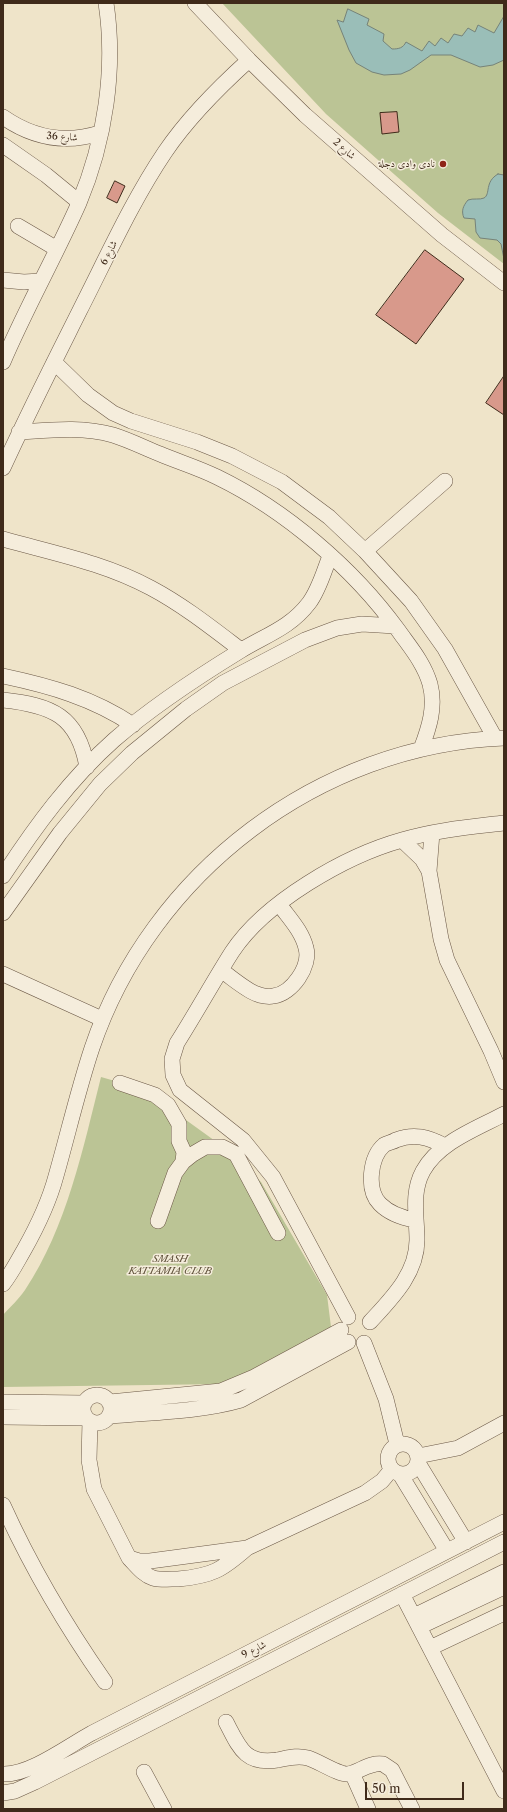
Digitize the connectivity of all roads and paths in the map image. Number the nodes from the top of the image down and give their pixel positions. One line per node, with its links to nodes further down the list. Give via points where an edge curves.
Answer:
1 (106, 3): 5 (street, via 110,58 107,96)
2 (195, 3): 3 (street, شارع 2)
3 (249, 60): 12 (street, شارع 2, via 305,115 442,235); 15 (street, شارع 6, via 199,108 165,152 135,203)
4 (3, 117): 5 (street, شارع 36, via 36,135 54,139 71,139)
5 (100, 133): 7 (street)
6 (3, 145): 7 (street)
7 (79, 202): 9 (street)
8 (18, 226): 9 (street)
9 (57, 249): 11 (street)
10 (3, 280): 11 (street)
11 (41, 281): 13 (street)
12 (504, 283)
13 (7, 341): 14 (street)
14 (3, 362)
15 (54, 362): 16 (street, شارع 6); 20 (street, via 88,395 114,413 211,447 282,482 329,517)
16 (19, 432): 17 (street, شارع 6); 21 (street, via 84,430 120,438 217,477 265,505)
17 (3, 468)
18 (445, 481): 20 (street)
19 (3, 539): 23 (street, via 79,559 132,579 184,607)
20 (365, 551): 27 (street, via 411,601 445,649)
21 (330, 556): 22 (street, via 353,576); 23 (street, via 310,603 288,625)
22 (395, 626): 28 (street, via 423,664 430,685 432,707 429,728); 36 (street, via 362,624 343,627 305,640 223,684 186,709 132,753 100,784 60,833)
23 (241, 650): 26 (street, via 155,707)
24 (3, 676): 26 (street, via 53,687 83,698 112,711)
25 (3, 700): 29 (street, via 37,706 60,715 77,734 84,750)
26 (133, 725): 29 (street)
27 (500, 738): 28 (street)
28 (421, 749): 39 (street, via 358,769 313,789 277,811 216,857 188,886 145,940)
29 (87, 767): 34 (street, via 45,816)
30 (504, 823): 31 (street)
31 (432, 834): 32 (street); 33 (street)
32 (402, 840): 33 (street, via 422,859); 35 (street, via 362,855 324,874)
33 (429, 871): 40 (street, via 447,960)
34 (3, 876)
35 (279, 904): 37 (street, via 247,934 232,952); 37 (street, via 302,935 307,950 307,963 299,977 286,990 273,996 257,994)
36 (3, 913)
37 (222, 970): 44 (street, via 177,1044 172,1059 173,1075 180,1090 243,1140)
38 (3, 974): 39 (street)
39 (102, 1019): 50 (street, via 89,1056 56,1178 36,1228)
40 (504, 1082)
41 (120, 1083): 45 (street, via 155,1095 168,1105 179,1124 179,1141 184,1152)
42 (504, 1114): 43 (street)
43 (445, 1146): 47 (street, via 430,1161 416,1186); 47 (street, via 430,1138 401,1138 384,1145 374,1160 370,1177 373,1193 380,1204 395,1214)
44 (257, 1157): 46 (street); 51 (street, via 273,1177)
45 (183, 1162): 46 (street, via 205,1147 222,1147 236,1154); 48 (street, via 175,1173)
46 (244, 1168): 49 (street)
47 (415, 1220): 52 (street, via 417,1241 414,1260 406,1279)
48 (158, 1221)
49 (278, 1233)
50 (3, 1284)
51 (348, 1316): 52 (street, via 360,1315); 53 (street, via 344,1320)
52 (370, 1322): 54 (street, via 371,1334)
53 (344, 1336): 54 (street, via 358,1345); 57 (street, via 221,1391)
54 (364, 1343): 61 (street, via 386,1399)
55 (3, 1402): 56 (street)
56 (84, 1403): 57 (street, via 91,1395 102,1395); 59 (street, via 83,1413)
57 (110, 1409): 59 (street, via 100,1423)
58 (3, 1417): 59 (street)
59 (88, 1419): 70 (street, via 89,1460 94,1489)
60 (504, 1423): 62 (street, via 458,1448)
61 (397, 1444): 62 (street, via 410,1445); 63 (street, via 387,1459)
62 (418, 1459): 63 (street, via 414,1469 407,1473); 66 (street)
63 (396, 1471): 68 (street, via 365,1493); 69 (street)
64 (3, 1506): 77 (street, via 78,1643)
65 (504, 1522): 66 (street, شارع 9)
66 (466, 1542): 69 (street, شارع 9)
67 (504, 1542): 73 (street, شارع 9)
68 (247, 1548): 70 (street, via 150,1561); 70 (street, via 225,1566 208,1575 191,1578 152,1578)
69 (447, 1551): 81 (street, شارع 9, via 92,1733 33,1767 14,1774)
70 (129, 1558)
71 (504, 1572): 75 (street)
72 (504, 1587): 75 (street)
73 (402, 1594): 75 (street); 83 (street, شارع 9, via 35,1782 15,1791)
74 (504, 1613): 76 (street)
75 (416, 1621): 76 (street)
76 (430, 1648): 82 (street)
77 (105, 1682)
78 (226, 1722): 80 (street, via 237,1744 251,1758 265,1761 299,1756 342,1774)
79 (144, 1772): 84 (street)
80 (352, 1773): 85 (street); 86 (street, via 377,1763 388,1766)
81 (3, 1774)
82 (504, 1791)
83 (3, 1793)
84 (164, 1809)
85 (368, 1809)
86 (412, 1809)

